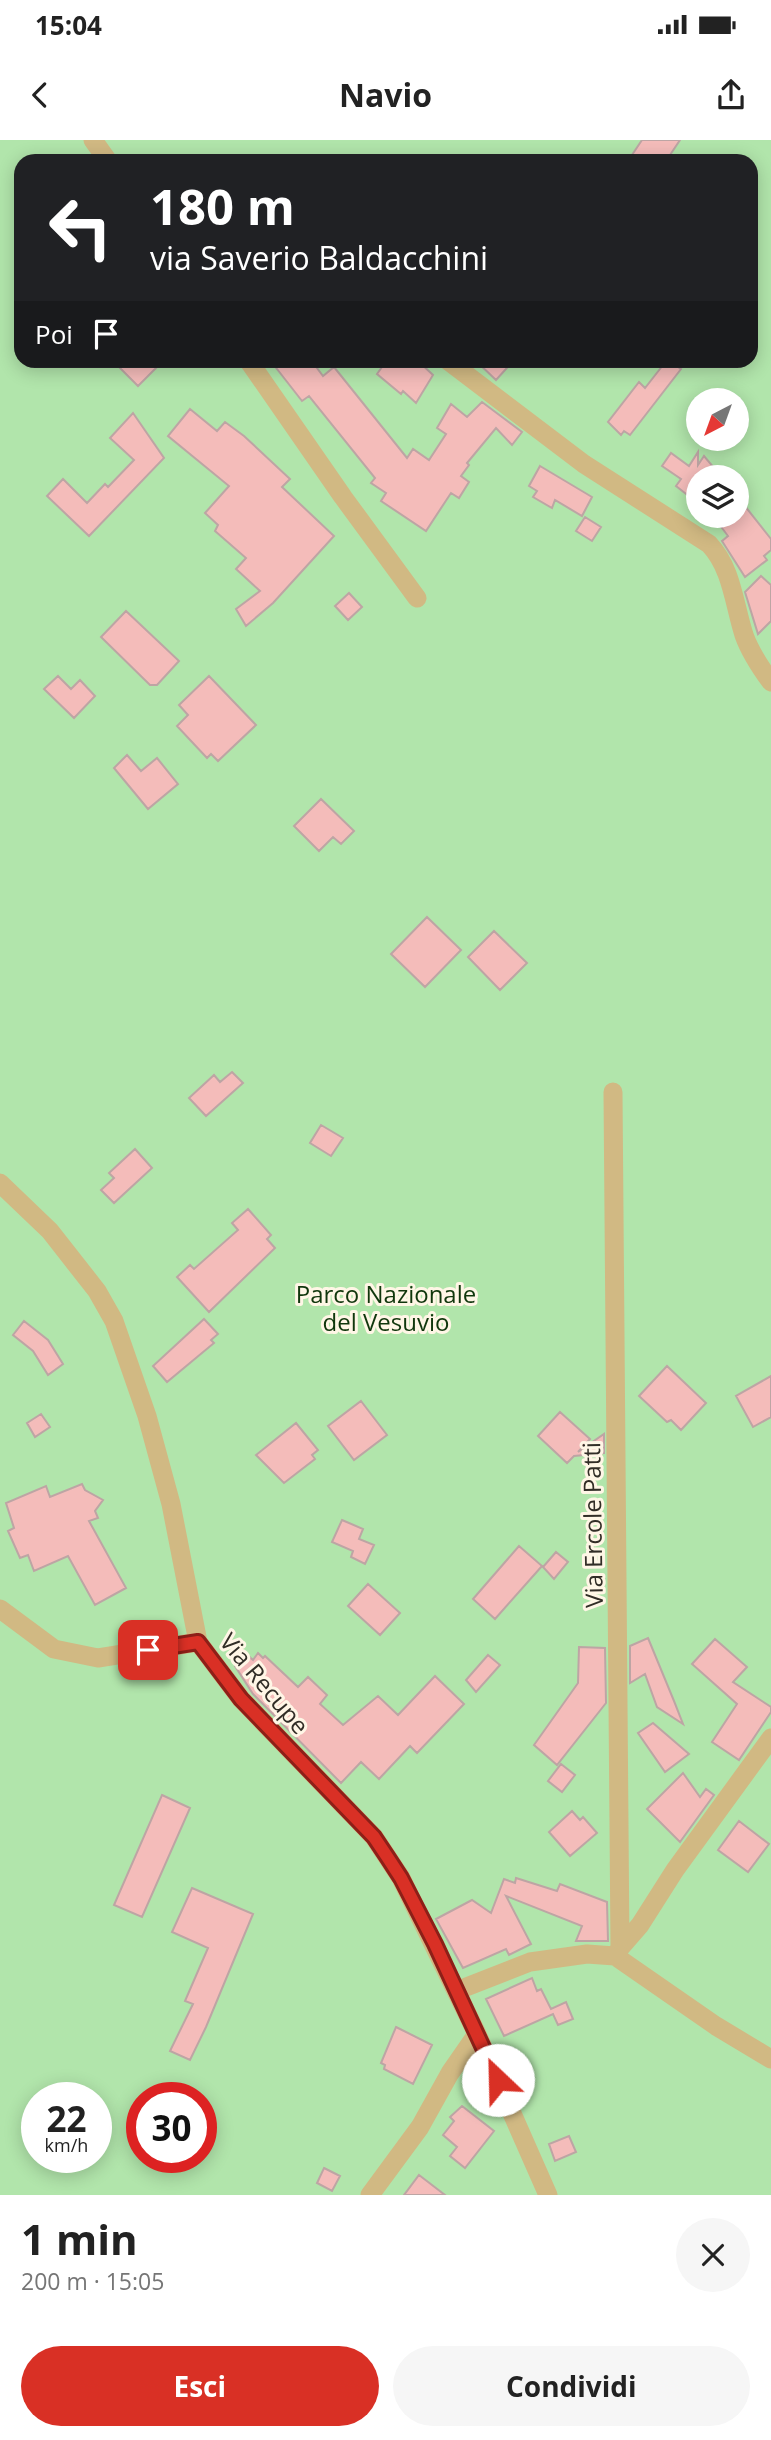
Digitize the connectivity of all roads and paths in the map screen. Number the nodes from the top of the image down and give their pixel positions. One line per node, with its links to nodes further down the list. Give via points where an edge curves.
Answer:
1 (254, 368): 3 (street)
2 (458, 368): 4 (street, via 584,464 709,544 728,577 745,637)
3 (417, 598)
4 (771, 682)
5 (612, 1092): 10 (street, Via Ercole Patti)
6 (0, 1183): 8 (street, Via Recupe, via 50,1231 114,1321 171,1504)
7 (0, 1609): 8 (street, via 54,1650 98,1658)
8 (198, 1642): 11 (street, Via Recupe, via 241,1699 374,1837 401,1878)
9 (771, 1738): 10 (street)
10 (618, 1952): 11 (street, via 530,1962); 13 (street, via 716,2026)
11 (456, 1992): 12 (street, Via Recupe)
12 (477, 2034): 14 (street, via 420,2127); 15 (street, Via Recupe)
13 (771, 2059)
14 (370, 2195)
15 (548, 2195)

